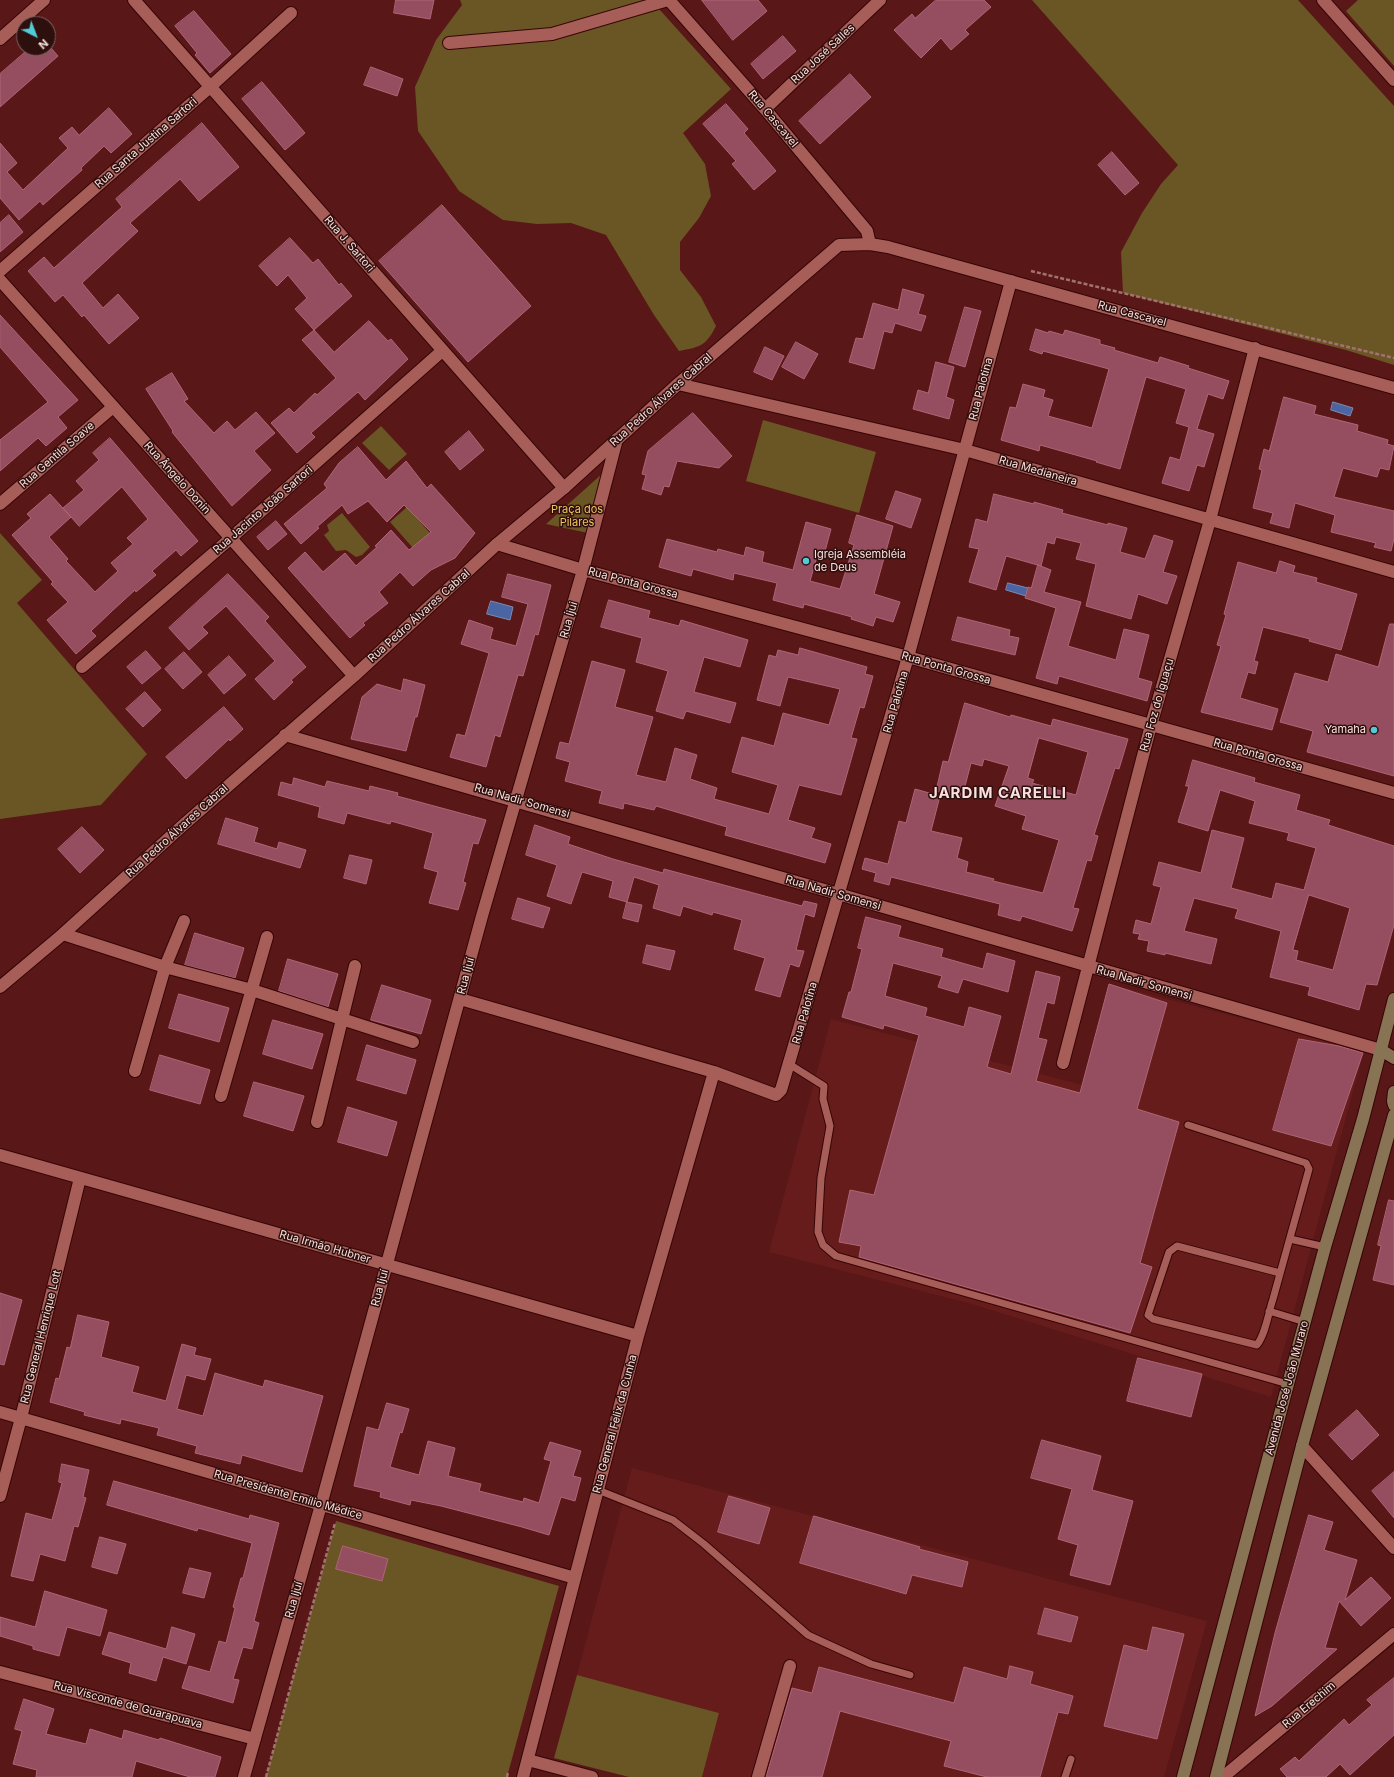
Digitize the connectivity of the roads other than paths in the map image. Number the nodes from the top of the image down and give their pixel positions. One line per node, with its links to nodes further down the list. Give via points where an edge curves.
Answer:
1 (44, 0): 7 (street)
2 (134, 0): 10 (street, Rua J. Sartori)
3 (668, 0): 8 (street, via 552,34); 11 (street, Rua Cascavel)
4 (880, 0): 11 (street, Rua José Salles)
5 (1323, 0): 9 (street)
6 (291, 13): 10 (street, Rua Santa Justina Sartori)
7 (0, 39)
8 (449, 43)
9 (1394, 80)
10 (210, 87): 14 (street, Rua Santa Justina Sartori); 18 (street, Rua J. Sartori)
11 (765, 109): 12 (street, Rua Cascavel, via 867,231)
12 (870, 244): 13 (street, Rua Cascavel); 16 (street, Rua Cascavel)
13 (839, 245): 19 (street, Rua Pedro Álvares Cabral)
14 (0, 271)
15 (0, 280): 21 (street, Rua Ângelo Donin)
16 (1011, 281): 17 (street, Rua Cascavel); 23 (street, Rua Palotina)
17 (1255, 348): 20 (street, Rua Cascavel); 26 (street, Rua Foz do Iguaçu)
18 (442, 351): 24 (street, Rua J. Sartori); 27 (street, Rua Jacinto João Sartori)
19 (678, 384): 22 (street, Rua Pedro Álvares Cabral); 23 (street, Rua Medianeira)
20 (1394, 388)
21 (113, 406): 25 (street, Rua Gentila Soave); 27 (street, Rua Ângelo Donin)
22 (617, 439): 24 (street, Rua Pedro Álvares Cabral); 29 (street, Rua Íjui)
23 (965, 450): 26 (street, Rua Medianeira); 31 (street, Rua Palotina)
24 (564, 488): 28 (street, Rua Pedro Álvares Cabral)
25 (0, 504)
26 (1210, 520): 30 (street, Rua Medianeira); 34 (street, Rua Foz do Iguaçu)
27 (231, 538): 32 (street, Rua Jacinto João Sartori); 33 (street, Rua Ângelo Donin)
28 (497, 544): 29 (street, Rua Ponta Grossa); 33 (street, Rua Pedro Álvares Cabral)
29 (583, 570): 31 (street, Rua Ponta Grossa); 37 (street, Rua Íjui)
30 (1394, 572)
31 (908, 657): 34 (street, Rua Ponta Grossa); 38 (street, Rua Palotina)
32 (82, 667)
33 (354, 676): 35 (street, Rua Pedro Álvares Cabral)
34 (1151, 726): 36 (street, Rua Ponta Grossa); 44 (street, Rua Foz do Iguaçu)
35 (286, 735): 37 (street, Rua Nadir Somensi); 40 (street, Rua Pedro Álvares Cabral)
36 (1394, 793)
37 (516, 799): 38 (street, Rua Nadir Somensi); 47 (street, Rua Ijuí)
38 (839, 895): 44 (street, Rua Nadir Somensi); 56 (street, Rua Palotina)
39 (184, 921): 43 (street)
40 (63, 934): 43 (street); 45 (street, Rua Pedro Álvares Cabral)
41 (267, 937): 46 (street)
42 (355, 966): 49 (street)
43 (165, 967): 46 (street); 57 (street)
44 (1087, 967): 53 (street, Rua Nadir Somensi); 55 (street, Rua Foz do Iguaçu)
45 (0, 987)
46 (252, 990): 49 (street); 60 (street)
47 (460, 999): 58 (street); 69 (street, Rua Ijuí)
48 (1394, 999): 50 (main road, Avenida José João Muraro)
49 (342, 1020): 51 (street); 63 (street)
50 (1385, 1035): 52 (main road); 53 (main road, Avenida José João Muraro)
51 (413, 1042)
52 (1394, 1044)
53 (1381, 1050): 54 (main road); 68 (main road, Avenida José João Muraro)
54 (1394, 1058)
55 (1064, 1063)
56 (790, 1064): 58 (street, Rua Palotina, via 784,1084 776,1095); 74 (lane, via 824,1086 823,1099 830,1126 821,1178 818,1232 824,1245 836,1256)
57 (135, 1071)
58 (714, 1072): 73 (street, Rua General Felix da Cunha)
59 (1394, 1092): 61 (main road)
60 (221, 1096)
61 (1394, 1105)
62 (1394, 1115): 77 (main road)
63 (317, 1122)
64 (1188, 1125): 67 (lane, via 1306,1163 1309,1168)
65 (0, 1155): 66 (street, Rua Irmão Hubner)
66 (80, 1178): 69 (street, Rua Irmão Hubner); 76 (street, Rua General Henrique Lott)
67 (1290, 1239): 68 (lane); 70 (lane)
68 (1325, 1247): 72 (main road, Avenida José João Muraro)
69 (386, 1265): 73 (street, Rua Irmão Hubner); 80 (street, Rua Ijuí)
70 (1280, 1273): 71 (lane); 71 (lane, via 1177,1246 1169,1252 1148,1315 1153,1319 1256,1346 1260,1341)
71 (1269, 1311): 72 (lane)
72 (1305, 1322): 74 (main road, Avenida José João Muraro)
73 (638, 1336): 78 (street, Rua General Felix da Cunha)
74 (1288, 1384): 95 (main road, Avenida José João Muraro)
75 (0, 1412): 76 (street, Rua Presidente Emílio Médice)
76 (21, 1418): 79 (street, Rua General Henrique Lott); 80 (street, Rua Presidente Emílio Médice)
77 (1302, 1446): 81 (street); 96 (main road)
78 (598, 1490): 82 (street, Rua General Felix da Cunha); 86 (lane, via 672,1520 704,1544 808,1635 871,1664)
79 (0, 1496)
80 (322, 1504): 82 (street, Rua Presidente Emílio Médice); 87 (street, Rua Ijuí)
81 (1394, 1548)
82 (575, 1578): 89 (street, Rua General Felix da Cunha)
83 (1394, 1634): 97 (street, Rua Erechim)
84 (790, 1666): 93 (street)
85 (0, 1672): 87 (street, Rua Visconde de Guarapuava)
86 (910, 1675)
87 (255, 1739): 90 (street, Rua Ijuí)
88 (1071, 1758): 94 (lane)
89 (528, 1760): 91 (street, Rua General Felix da Cunha); 92 (street)
90 (244, 1777)
91 (524, 1777)
92 (592, 1777)
93 (758, 1777)
94 (1065, 1777)
95 (1183, 1777)
96 (1216, 1777)
97 (1223, 1777)

